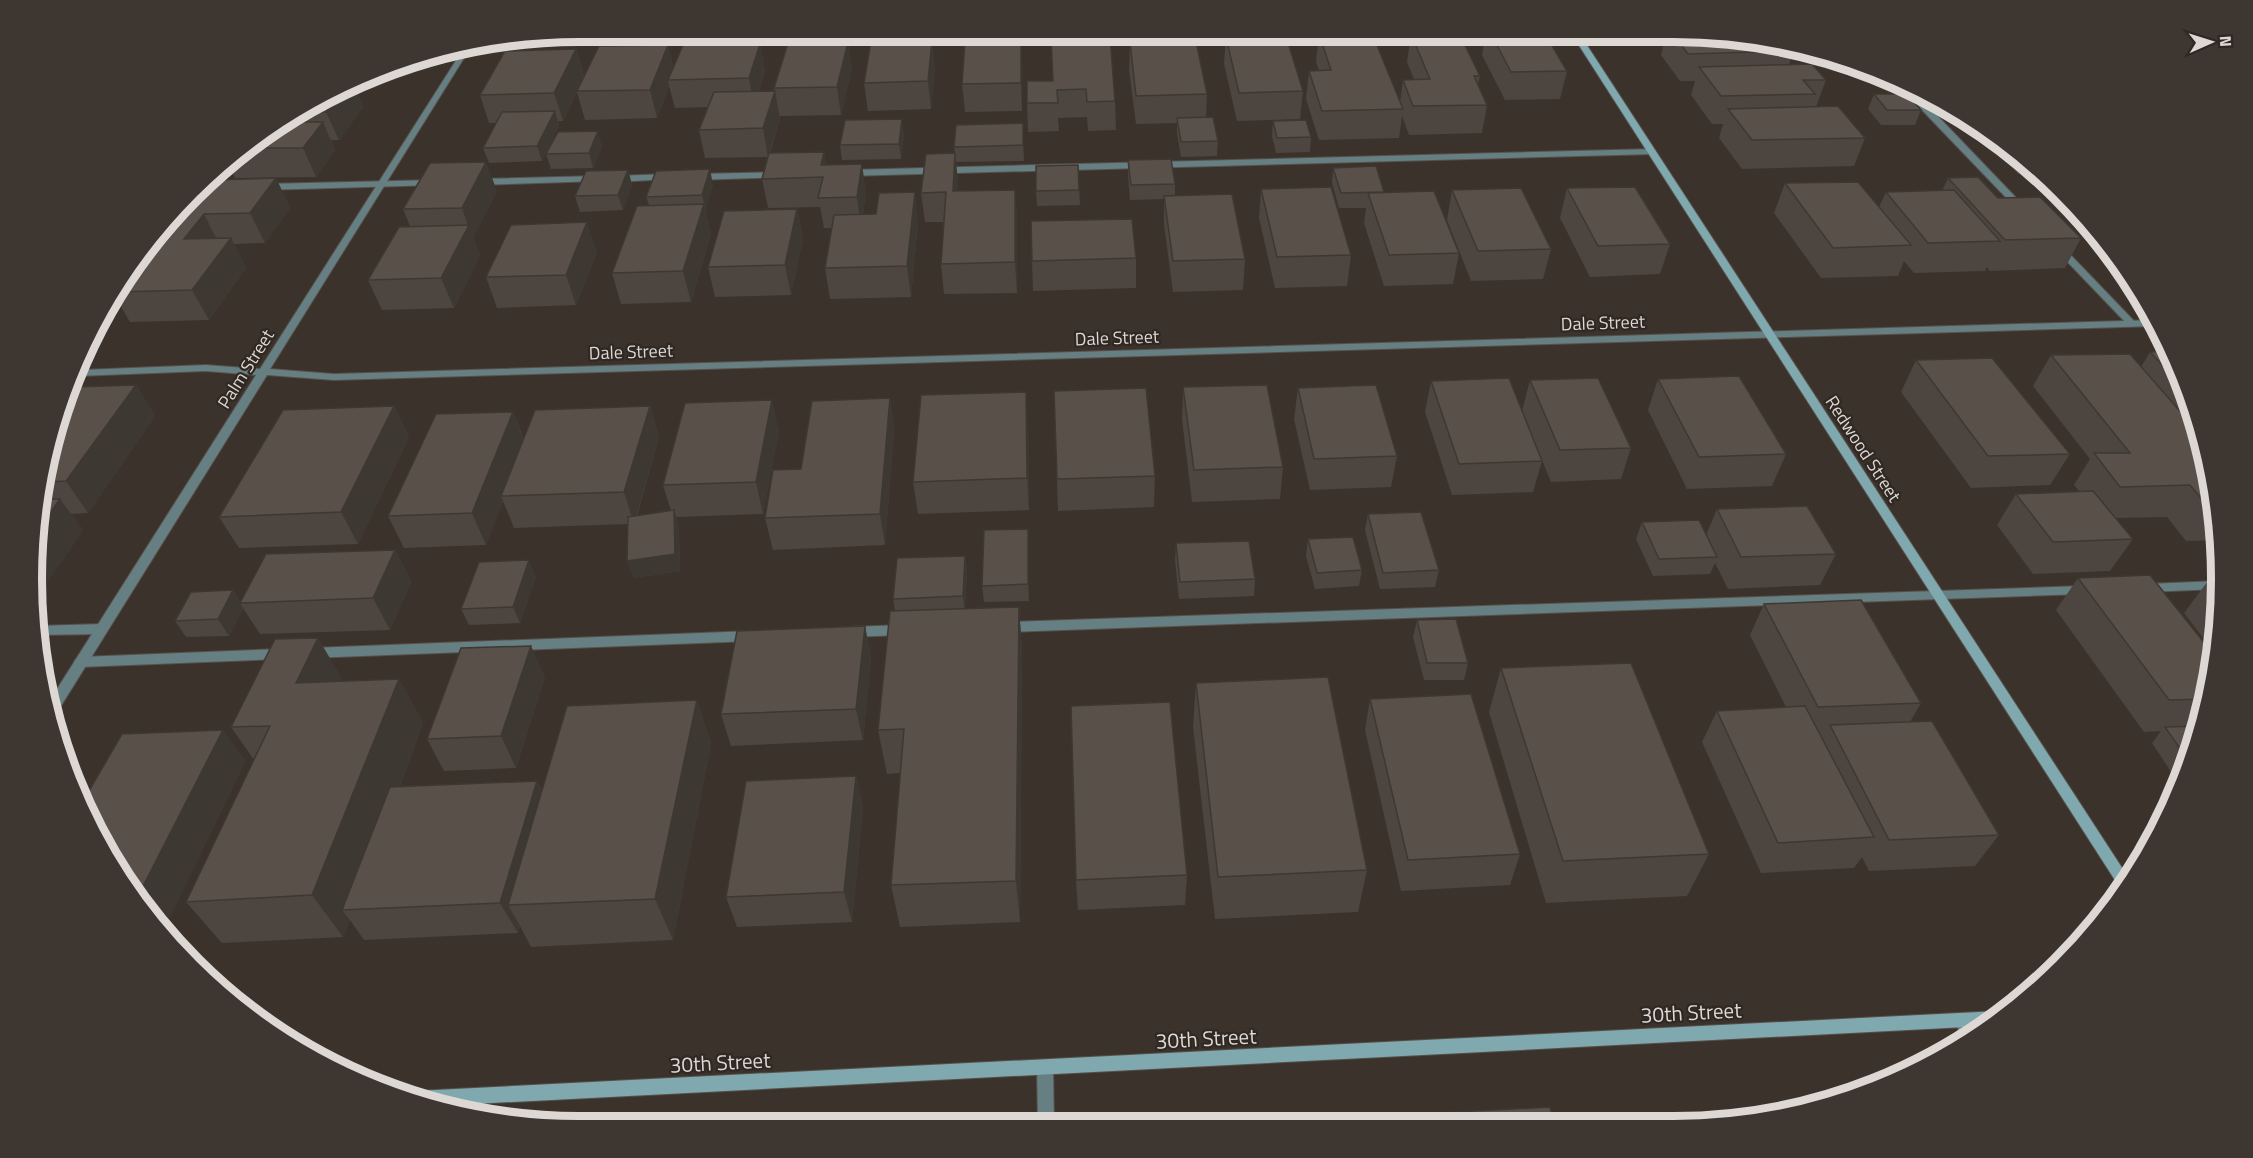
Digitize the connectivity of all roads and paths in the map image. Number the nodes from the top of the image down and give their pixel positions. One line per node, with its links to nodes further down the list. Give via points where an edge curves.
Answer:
1 (1581, 42): 4 (street, Redwood Street)
2 (463, 55): 11 (street, Palm Street)
3 (1917, 100): 13 (street)
4 (1652, 152): 5 (street); 17 (street, Redwood Street)
5 (833, 174)
6 (786, 175): 8 (street)
7 (679, 177): 9 (street)
8 (691, 177)
9 (465, 182)
10 (441, 183): 11 (street)
11 (381, 184): 12 (street); 19 (street, Palm Street)
12 (252, 187)
13 (2024, 212)
14 (2049, 237): 16 (street)
15 (2146, 323): 16 (street, Dale Street)
16 (2132, 324): 17 (street, Dale Street)
17 (1770, 335): 19 (street, Dale Street, via 334,377); 23 (street, Redwood Street)
18 (83, 373): 19 (street, Dale Street, via 206,368)
19 (263, 373): 25 (street, Palm Street)
20 (2211, 585): 21 (street)
21 (2138, 588)
22 (2091, 590): 23 (street)
23 (1939, 596): 24 (street); 32 (street, Redwood Street)
24 (988, 627)
25 (102, 628): 26 (street); 30 (street, Palm Street)
26 (45, 630)
27 (917, 630): 28 (street)
28 (834, 633)
29 (762, 636): 30 (street)
30 (80, 662): 31 (street, Palm Street)
31 (56, 701)
32 (2120, 877)
33 (1981, 1019): 34 (street, 30th Street)
34 (1962, 1020): 35 (street); 36 (street, 30th Street)
35 (1966, 1029)
36 (1045, 1068): 37 (street, 30th Street); 38 (street)
37 (439, 1098)
38 (1046, 1116)

